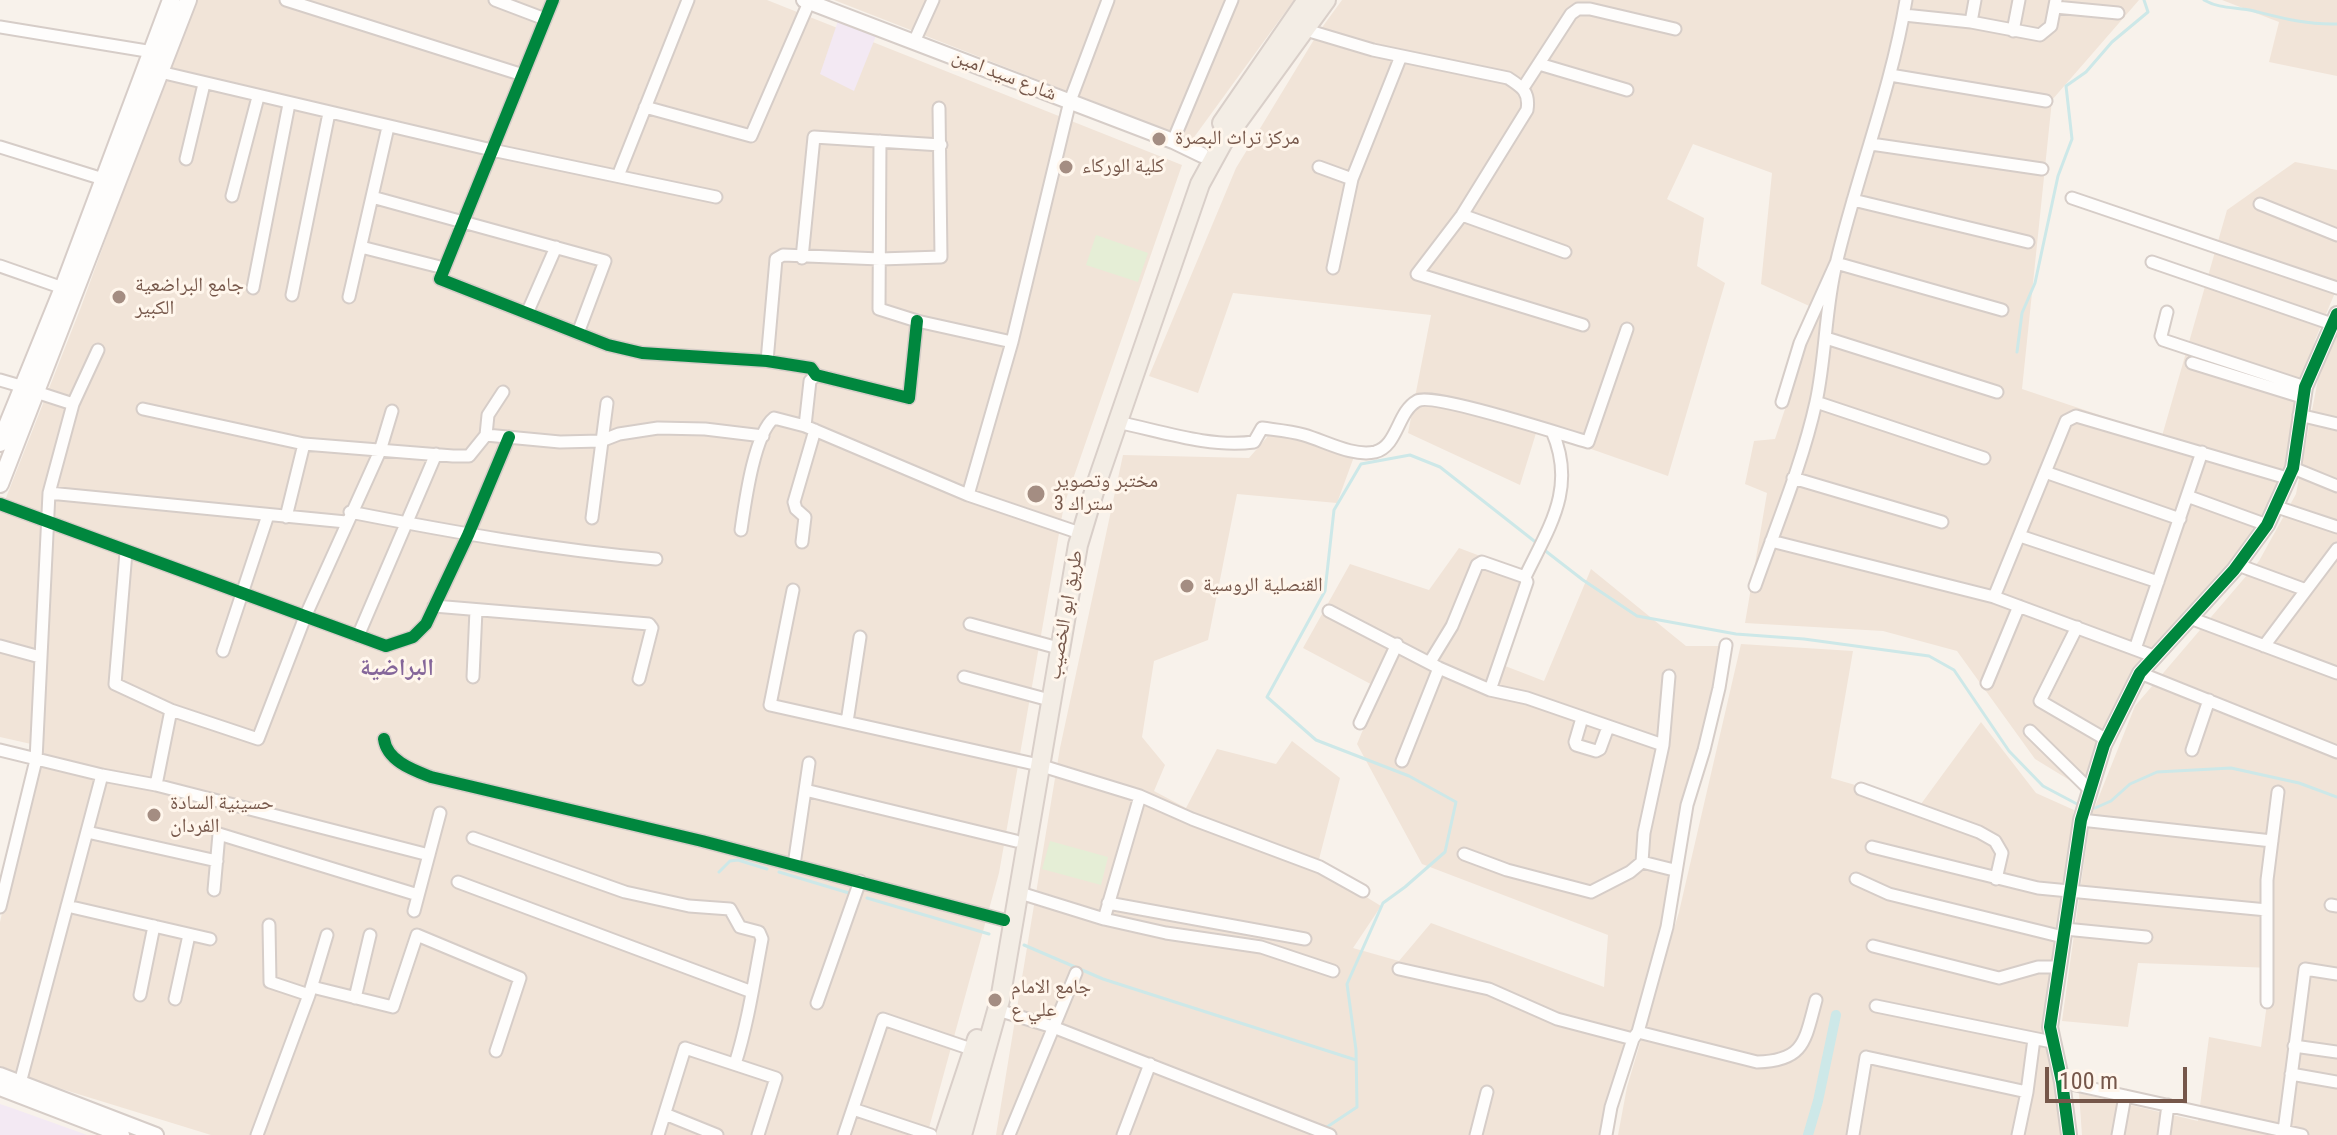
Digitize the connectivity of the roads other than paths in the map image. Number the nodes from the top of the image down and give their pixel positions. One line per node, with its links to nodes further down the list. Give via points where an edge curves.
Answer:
1 (171, 0): 26 (main road)
2 (188, 0): 29 (main road)
3 (286, 0): 30 (street)
4 (495, 0): 19 (street)
5 (553, 0): 19 (street)
6 (688, 0): 39 (street)
7 (933, 0): 25 (street)
8 (1108, 0): 36 (street)
9 (1232, 0): 44 (street)
10 (1307, 0): 49 (main road, طريق ابو الخصيب)
11 (1326, 0): 23 (main road, طريق ابو الخصيب)
12 (1906, 0): 18 (street)
13 (1975, 0): 20 (street)
14 (2019, 0): 24 (street)
15 (808, 1): 25 (street, شارع سيد امين); 39 (street, via 751,136)
16 (2056, 4): 17 (street); 24 (street, via 2051,26 2040,35)
17 (2118, 13)
18 (1904, 15): 20 (street); 31 (street)
19 (545, 19): 30 (street)
20 (1971, 22): 24 (street)
21 (0, 27): 26 (street)
22 (1675, 29): 28 (street, via 1582,8 1571,14)
23 (1306, 30): 27 (street); 93 (main road, طريق ابو الخصيب, via 1207,170)
24 (2013, 31)
25 (914, 42): 36 (street, شارع سيد امين)
26 (153, 52): 54 (main road)
27 (1401, 56): 33 (street, via 1508,78); 55 (street)
28 (1539, 64): 33 (street); 34 (street)
29 (160, 72): 32 (street); 97 (main road)
30 (523, 75): 48 (street)
31 (1890, 75): 37 (street); 45 (street)
32 (204, 84): 35 (street); 50 (street)
33 (1523, 88): 62 (street, via 1527,110)
34 (1627, 90)
35 (258, 97): 38 (street); 56 (street)
36 (1070, 101): 44 (street, شارع سيد امين); 90 (street)
37 (2046, 101)
38 (289, 104): 41 (street); 77 (street)
39 (645, 107): 53 (street)
40 (939, 108): 46 (street)
41 (329, 113): 42 (street); 79 (street)
42 (388, 127): 48 (street); 57 (street)
43 (880, 141): 46 (street); 69 (street, via 814,137); 70 (street)
44 (1173, 141): 49 (street, شارع سيد امين)
45 (1871, 144): 52 (street); 60 (street)
46 (941, 145): 70 (street, via 941,257)
47 (0, 147): 54 (street)
48 (492, 150): 53 (street); 63 (street)
49 (1202, 155): 93 (main road, طريق ابو الخصيب, via 1178,211)
50 (186, 159)
51 (1319, 167): 55 (street)
52 (2042, 169)
53 (618, 176): 58 (street)
54 (103, 179): 76 (main road)
55 (1352, 179): 75 (street)
56 (232, 196)
57 (372, 197): 63 (street); 66 (street)
58 (716, 197)
59 (2072, 198): 78 (street)
60 (1853, 200): 65 (street); 72 (street)
61 (2260, 204): 64 (street)
62 (1462, 215): 68 (street); 86 (street, via 1417,274)
63 (462, 223): 67 (street); 74 (street)
64 (2337, 235)
65 (2028, 242)
66 (361, 247): 74 (street); 80 (street)
67 (556, 247): 82 (street); 88 (street, via 605,261)
68 (1565, 252)
69 (802, 258): 70 (street); 92 (street, via 776,259)
70 (880, 259): 85 (street, via 879,309)
71 (2152, 262): 84 (street)
72 (1836, 263): 81 (street); 89 (street); 101 (street, via 1800,343)
73 (0, 266): 76 (street)
74 (444, 268): 82 (street, via 440,279)
75 (1333, 268)
76 (63, 288): 97 (main road)
77 (253, 288)
78 (2337, 288)
79 (292, 295)
80 (349, 297)
81 (2002, 310)
82 (528, 311): 88 (street)
83 (2167, 312): 100 (street, via 2163,340)
84 (2335, 319): 100 (street)
85 (917, 321): 90 (street); 95 (street, via 909,398)
86 (1583, 325)
87 (1627, 329): 111 (street, via 1588,442)
88 (578, 333): 92 (street, via 642,353)
89 (1826, 338): 99 (street); 102 (street)
90 (1012, 342): 128 (street)
91 (98, 350): 104 (street)
92 (767, 361): 95 (street, via 811,368)
93 (1133, 361): 108 (main road, طريق ابو الخصيب); 143 (main road, طريق ابو الخصيب)
94 (2192, 363): 100 (street)
95 (816, 375): 110 (street, via 810,381)
96 (0, 380): 97 (street)
97 (30, 390): 104 (street); 116 (main road); 125 (main road)
98 (503, 392): 112 (street, via 488,415)
99 (1997, 392)
100 (2303, 392): 107 (street)
101 (1782, 402)
102 (1816, 402): 121 (street); 124 (street)
103 (607, 403): 115 (street)
104 (73, 404): 127 (street)
105 (143, 409): 117 (street)
106 (392, 411): 118 (street)
107 (2299, 415): 109 (street); 123 (street)
108 (1117, 422): 111 (street, via 1241,444 1254,442 1262,428 1280,430 1376,452 1415,402 1434,399); 204 (main road, طريق ابو الخصيب, via 1078,545)
109 (2337, 424)
110 (810, 428): 113 (street, via 774,418); 128 (street); 147 (street, via 794,502 805,517)
111 (1552, 431): 152 (street, via 1562,453 1560,504)
112 (486, 435): 114 (street); 120 (street, via 469,456)
113 (763, 436): 115 (street, via 658,428); 142 (street)
114 (509, 437): 115 (street); 144 (street)
115 (601, 441): 135 (street)
116 (0, 443)
117 (304, 444): 118 (street); 133 (street)
118 (380, 451): 120 (street); 134 (street)
119 (2202, 452): 122 (street, via 2076,416 2066,421); 123 (street); 129 (street)
120 (436, 454): 139 (street)
121 (1984, 458)
122 (2045, 472): 136 (street); 145 (street)
123 (2290, 473): 126 (street); 131 (street)
124 (1793, 478): 137 (street); 146 (street)
125 (0, 484)
126 (2337, 486)
127 (49, 493): 132 (street); 138 (street)
128 (968, 495): 143 (street)
129 (2187, 496): 136 (street); 140 (street)
130 (0, 504): 138 (street)
131 (2274, 506): 140 (street); 141 (street)
132 (268, 515): 133 (street); 157 (street)
133 (286, 517): 134 (street)
134 (348, 517): 139 (street); 163 (street)
135 (592, 518)
136 (2180, 519): 153 (street)
137 (1942, 522)
138 (47, 523): 149 (street); 176 (street)
139 (405, 523): 144 (street); 167 (street)
140 (2267, 525): 151 (street)
141 (2337, 527)
142 (741, 530)
143 (1074, 531): 172 (main road, طريق ابو الخصيب)
144 (468, 535): 150 (street); 159 (street)
145 (2020, 536): 153 (street); 158 (street)
146 (1771, 541): 154 (street); 158 (street)
147 (802, 542)
148 (2337, 549): 156 (street)
149 (126, 552): 157 (street); 189 (street, via 115,684)
150 (656, 559)
151 (2238, 565): 156 (street); 164 (street)
152 (1525, 577): 178 (street, via 1482,562 1477,565); 186 (street)
153 (2158, 582): 174 (street)
154 (1755, 586)
155 (793, 590): 191 (street, via 770,705)
156 (2306, 590): 173 (street)
157 (242, 594): 163 (street); 175 (street)
158 (1994, 597): 160 (street)
159 (434, 606): 161 (street); 167 (street, via 420,632 401,642 386,646)
160 (2019, 606): 166 (street); 185 (street)
161 (476, 610): 182 (street); 184 (street, via 649,624)
162 (1329, 611): 169 (street)
163 (305, 617): 167 (street); 189 (street, via 258,739)
164 (2190, 618): 173 (street); 177 (street)
165 (970, 624): 172 (street)
166 (2077, 627): 174 (street); 196 (street, via 2040,701)
167 (358, 636)
168 (860, 637): 191 (street)
169 (1397, 644): 178 (street); 192 (street)
170 (1726, 645): 224 (street)
171 (0, 646): 176 (street)
172 (1051, 646): 187 (main road, طريق ابو الخصيب)
173 (2264, 646): 179 (street)
174 (2135, 649): 177 (street)
175 (223, 651)
176 (40, 657): 201 (street)
177 (2156, 657): 180 (street)
178 (1434, 665): 186 (street); 202 (street)
179 (2335, 670)
180 (2140, 673): 188 (street); 196 (street)
181 (1669, 676): 197 (street)
182 (473, 677)
183 (964, 677): 187 (street)
184 (639, 679)
185 (1987, 683)
186 (1490, 690): 190 (street)
187 (1042, 698): 204 (main road, طريق ابو الخصيب)
188 (2209, 700): 199 (street); 200 (street)
189 (171, 710): 206 (street)
190 (1582, 718): 193 (street); 193 (street, via 1576,745 1600,749)
191 (847, 722): 204 (street)
192 (1360, 723)
193 (1608, 727): 197 (street)
194 (2030, 731): 208 (street)
195 (384, 739): 223 (street, via 394,758 431,777)
196 (2107, 740): 208 (street)
197 (1663, 745): 222 (street)
198 (0, 750): 201 (street)
199 (2192, 750)
200 (2337, 752)
201 (36, 760): 205 (street); 236 (street)
202 (1402, 761)
203 (809, 763): 209 (street)
204 (1035, 764): 211 (street); 216 (main road, طريق ابو الخصيب); 232 (main road, طريق ابو الخصيب)
205 (102, 775): 206 (street); 214 (street)
206 (156, 785): 220 (street)
207 (1861, 789): 226 (street, via 1995,841 2002,853)
208 (2089, 789): 213 (street)
209 (805, 790): 216 (street); 223 (street)
210 (2278, 792): 217 (street)
211 (1140, 796): 231 (street, via 1320,867); 234 (street)
212 (440, 813): 220 (street)
213 (2081, 820): 217 (street); 230 (street)
214 (87, 832): 221 (street); 235 (street)
215 (473, 838): 257 (street, via 625,892 730,909 740,927 761,936)
216 (1016, 841): 240 (main road, طريق ابو الخصيب)
217 (2272, 841): 237 (street)
218 (1872, 847): 226 (street)
219 (1464, 854): 222 (street, via 1591,892)
220 (429, 855): 233 (street)
221 (217, 861): 229 (street); 233 (street, via 219,834)
222 (1642, 862): 224 (street)
223 (794, 865): 227 (street)
224 (1674, 870): 267 (street, via 1667,927)
225 (1856, 879): 243 (street, via 1889,894)
226 (1996, 879): 230 (street)
227 (860, 881): 240 (street); 263 (street)
228 (458, 882): 257 (street)
229 (214, 890)
230 (2070, 890): 237 (street); 243 (street)
231 (1363, 891)
232 (1017, 892): 239 (street); 265 (main road, طريق ابو الخصيب)
233 (418, 895): 238 (street)
234 (1108, 903): 239 (street); 249 (street)
235 (67, 906): 242 (street); 280 (street)
236 (0, 907)
237 (2267, 910): 262 (street)
238 (414, 911)
239 (1104, 919): 253 (street, via 1261,947)
240 (1004, 920): 272 (main road, طريق ابو الخصيب)
241 (269, 925): 256 (street, via 270,982)
242 (154, 926): 244 (street); 258 (street)
243 (2064, 933): 247 (street); 251 (street)
244 (189, 935): 248 (street); 260 (street)
245 (327, 935): 256 (street)
246 (370, 935): 259 (street)
247 (2146, 937)
248 (210, 939)
249 (1305, 939)
250 (1873, 946): 251 (street, via 1999,978)
251 (2058, 967): 269 (street)
252 (1399, 969): 267 (street, via 1489,989 1557,1019)
253 (1333, 971)
254 (1076, 973): 266 (street)
255 (2337, 974): 270 (street, via 2305,969)
256 (310, 991): 259 (street); 292 (street)
257 (752, 992): 274 (street)
258 (140, 995)
259 (355, 998): 271 (street, via 393,1007 417,935 520,978)
260 (175, 999)
261 (1816, 1000): 267 (street, via 1803,1046 1769,1062)
262 (2267, 1002)
263 (817, 1003)
264 (1876, 1006): 268 (street)
265 (998, 1010): 266 (street); 272 (main road, طريق ابو الخصيب)
266 (1053, 1027): 275 (street); 300 (street)
267 (1636, 1036): 304 (street)
268 (2034, 1039): 269 (street); 283 (street)
269 (2052, 1042): 278 (street)
270 (2294, 1046): 273 (street); 276 (street)
271 (496, 1051)
272 (979, 1052): 286 (street, via 883,1019); 298 (main road, طريق ابو الخصيب); 299 (main road, طريق ابو الخصيب)
273 (2337, 1052)
274 (735, 1064): 287 (street, via 685,1048); 295 (street, via 776,1078)
275 (1150, 1064): 301 (street); 302 (street)
276 (2291, 1074): 279 (street); 289 (street)
277 (0, 1075): 280 (street)
278 (2062, 1082): 284 (street); 307 (street)
279 (2337, 1082)
280 (20, 1083): 291 (street)
281 (0, 1088): 290 (street)
282 (1487, 1092): 303 (street)
283 (2027, 1092): 305 (street, via 1866,1057); 306 (street)
284 (2125, 1096): 285 (street); 308 (street)
285 (2168, 1105): 288 (street); 309 (street)
286 (853, 1109): 296 (street); 297 (street)
287 (665, 1114): 293 (street); 294 (street)
288 (2259, 1130): 289 (street)
289 (2284, 1131): 310 (street)
290 (122, 1135)
291 (156, 1135)
292 (257, 1135)
293 (658, 1135)
294 (717, 1135)
295 (758, 1135)
296 (844, 1135)
297 (931, 1135)
298 (945, 1135)
299 (962, 1135)
300 (1009, 1135)
301 (1123, 1135)
302 (1330, 1135)
303 (1476, 1135)
304 (1606, 1135)
305 (1853, 1135)
306 (2018, 1135)
307 (2069, 1135)
308 (2118, 1135)
309 (2164, 1135)
310 (2302, 1135)

